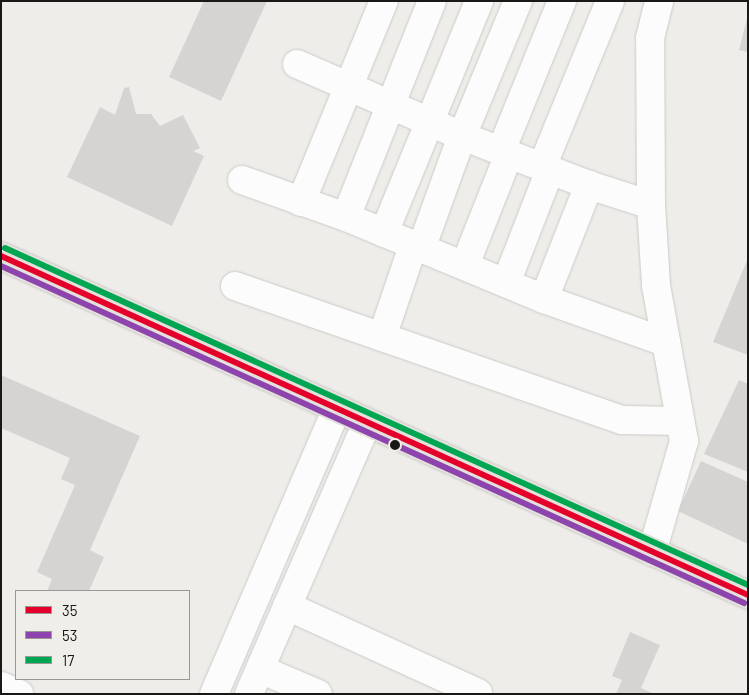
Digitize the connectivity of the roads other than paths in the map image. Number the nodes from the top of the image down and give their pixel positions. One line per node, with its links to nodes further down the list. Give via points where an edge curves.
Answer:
1 (384, 1): 9 (street)
2 (432, 1): 10 (street)
3 (478, 1): 11 (street)
4 (518, 1): 12 (street)
5 (562, 1): 13 (street)
6 (610, 1): 14 (street)
7 (658, 1): 18 (street, via 650,38)
8 (297, 64): 9 (street)
9 (349, 88): 10 (street); 17 (street)
10 (391, 105): 11 (street); 19 (street)
11 (430, 122): 12 (street); 20 (street)
12 (462, 136): 13 (street); 21 (street)
13 (505, 153): 14 (street); 23 (street)
14 (546, 168): 16 (street); 24 (street)
15 (242, 180): 17 (street)
16 (589, 185): 18 (street); 26 (street)
17 (301, 202): 19 (street)
18 (652, 205): 28 (street, via 656,286)
19 (346, 217): 20 (street)
20 (384, 233): 21 (street)
21 (417, 247): 23 (street); 27 (street)
22 (1, 256): 29 (main road)
23 (465, 265): 24 (street)
24 (506, 283): 26 (street)
25 (235, 286): 27 (street)
26 (544, 298): 28 (street)
27 (382, 337): 30 (street, via 623,420)
28 (665, 342): 30 (street)
29 (338, 409): 31 (main road); 39 (street)
30 (680, 421): 32 (street, via 684,441)
31 (367, 422): 32 (main road); 34 (street)
32 (652, 552): 33 (main road)
33 (748, 595)
34 (287, 606): 35 (street); 37 (street)
35 (260, 669): 40 (street); 41 (street)
36 (1, 686): 38 (street)
37 (478, 693)
38 (19, 694)
39 (214, 694)
40 (249, 694)
41 (318, 694)

